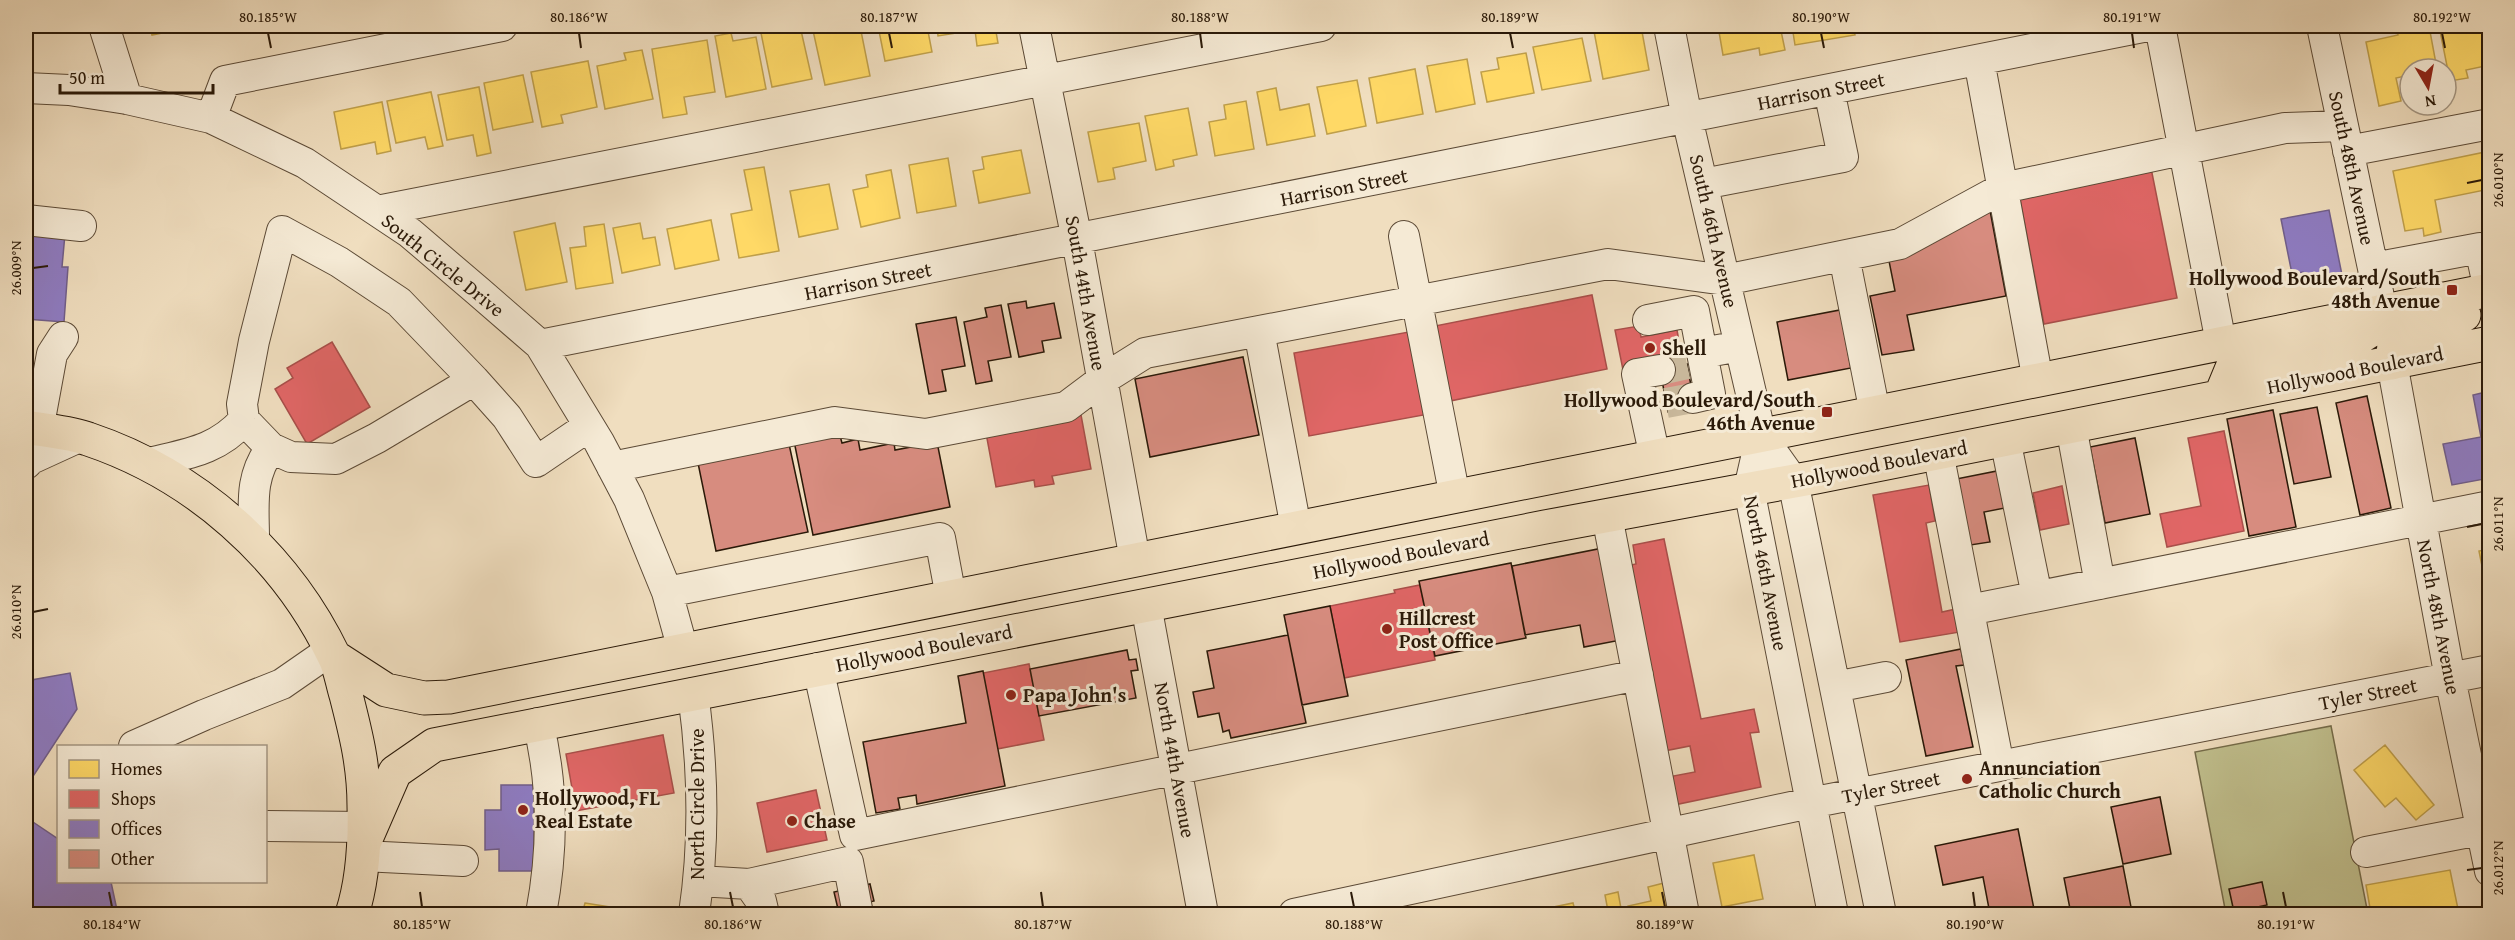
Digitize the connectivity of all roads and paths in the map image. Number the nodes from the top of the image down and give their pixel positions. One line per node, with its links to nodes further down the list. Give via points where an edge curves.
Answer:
1 (104, 26): 13 (street)
2 (502, 26): 14 (street, via 225,81)
3 (1034, 26): 10 (street, South 44th Avenue)
4 (1321, 26): 10 (street)
5 (1669, 26): 15 (street, South 46th Avenue)
6 (2148, 26): 9 (street, Harrison Street)
7 (2160, 26): 18 (street)
8 (2322, 26): 17 (street, South 48th Avenue)
9 (1979, 60): 12 (street, Harrison Street); 20 (street)
10 (1045, 79): 21 (street); 25 (street, South 44th Avenue)
11 (26, 88): 13 (street, South Circle Drive)
12 (1828, 90): 15 (street, Harrison Street); 19 (street, via 1842,156)
13 (127, 99): 14 (street, South Circle Drive)
14 (212, 118): 21 (street, South Circle Drive, via 305,163)
15 (1687, 118): 19 (street, South 46th Avenue); 25 (street, Harrison Street)
16 (2490, 124): 17 (street)
17 (2346, 139): 18 (street, via 2285,128); 27 (street, South 48th Avenue)
18 (2185, 149): 20 (street); 36 (street)
19 (1703, 184): 28 (street, South 46th Avenue)
20 (2003, 188): 26 (street, via 1900,244); 44 (street)
21 (377, 211): 38 (street, South Circle Drive, via 419,240)
22 (26, 220): 23 (street)
23 (81, 226)
24 (1404, 236): 30 (street)
25 (1077, 240): 38 (street, Harrison Street); 42 (street, South 44th Avenue)
26 (1844, 256): 28 (street); 46 (street)
27 (2373, 268): 29 (street, via 2480,248); 32 (street, South 48th Avenue)
28 (1725, 280): 30 (street, via 1608,264); 39 (street, South 46th Avenue)
29 (2489, 290): 32 (highway, Hollywood Boulevard)
30 (1416, 301): 34 (street); 62 (street)
31 (2490, 310): 40 (highway, via 2413,330 2394,345)
32 (2382, 311): 36 (highway, Hollywood Boulevard); 45 (highway, via 2379,325 2348,345 2232,368)
33 (1648, 320): 43 (street, via 1694,311)
34 (1259, 331): 42 (street, via 1144,354); 67 (street)
35 (63, 337): 50 (street, via 52,354)
36 (2222, 343): 44 (highway, Hollywood Boulevard)
37 (2490, 343): 40 (highway, Hollywood Boulevard)
38 (540, 345): 48 (street, South Circle Drive)
39 (1740, 346): 43 (street); 51 (street, South 46th Avenue)
40 (2392, 363): 45 (highway, Hollywood Boulevard); 66 (street, North 48th Avenue)
41 (474, 380): 47 (street, via 399,302 339,262 282,231 252,352 242,404); 48 (street, via 507,417 536,462); 54 (street, via 336,459 291,457)
42 (1102, 380): 59 (street, via 1066,407 926,434 835,422); 69 (street, South 44th Avenue)
43 (1678, 381): 56 (street)
44 (2038, 381): 46 (highway, Hollywood Boulevard)
45 (2220, 397): 49 (highway, Hollywood Boulevard)
46 (1875, 413): 51 (highway, Hollywood Boulevard)
47 (244, 420): 54 (street); 58 (street, via 230,436 207,448)
48 (589, 426): 59 (street, South Circle Drive)
49 (2071, 426): 53 (highway, Hollywood Boulevard); 70 (street)
50 (32, 429): 52 (highway, Hollywood Boulevard)
51 (1761, 436): 56 (highway, Hollywood Boulevard); 60 (street); 61 (street, North 46th Avenue)
52 (79, 437): 57 (street); 58 (highway, Hollywood Boulevard)
53 (2004, 439): 55 (highway, Hollywood Boulevard); 72 (street)
54 (271, 448): 68 (street, via 256,473)
55 (1938, 452): 60 (highway, Hollywood Boulevard); 75 (street)
56 (1654, 458): 62 (highway, Hollywood Boulevard)
57 (26, 464)
58 (146, 464): 68 (highway, Hollywood Boulevard, via 203,498)
59 (612, 467): 71 (street, South Circle Drive)
60 (1793, 481): 61 (highway, Hollywood Boulevard); 85 (street)
61 (1749, 489): 65 (highway, Hollywood Boulevard); 92 (street, North 46th Avenue)
62 (1455, 497): 64 (highway, Hollywood Boulevard)
63 (2490, 506): 66 (street)
64 (1361, 515): 67 (highway, Hollywood Boulevard); 74 (highway, via 1308,546 1167,575 1145,595)
65 (1606, 516): 74 (highway, Hollywood Boulevard); 82 (street)
66 (2421, 520): 70 (street); 84 (street, North 48th Avenue)
67 (1296, 528): 69 (highway, Hollywood Boulevard)
68 (254, 540): 79 (highway, Hollywood Boulevard, via 297,593)
69 (1135, 560): 73 (highway, Hollywood Boulevard); 77 (highway, via 1125,577 1104,591 980,615)
70 (2100, 584): 72 (street)
71 (667, 592): 73 (street, via 940,538); 78 (street, South Circle Drive)
72 (2037, 596): 75 (street)
73 (951, 597): 76 (highway, Hollywood Boulevard)
74 (1146, 605): 77 (highway, Hollywood Boulevard); 90 (street, North 44th Avenue)
75 (1969, 610): 89 (street)
76 (832, 620): 78 (highway, Hollywood Boulevard); 86 (highway, via 806,649 715,668 700,676)
77 (960, 641): 80 (highway, Hollywood Boulevard)
78 (683, 650): 79 (highway, Hollywood Boulevard, via 449,697 424,698 386,690); 87 (highway, via 684,657 658,682 557,701)
79 (333, 653): 88 (street, via 282,684); 96 (highway, Hollywood Boulevard, via 358,739 364,776)
80 (818, 668): 86 (highway, Hollywood Boulevard); 90 (street, via 855,835)
81 (2490, 670): 84 (street, Tyler Street)
82 (1638, 675): 90 (street); 95 (street)
83 (1886, 677): 85 (street)
84 (2450, 678): 89 (street, Tyler Street); 94 (street, North 48th Avenue)
85 (1835, 687): 91 (street)
86 (693, 693): 87 (highway, Hollywood Boulevard); 100 (street, North Circle Drive, via 700,746)
87 (538, 723): 96 (highway, Hollywood Boulevard, via 434,745 395,772); 103 (street, via 546,754 551,807 548,875)
88 (142, 743)
89 (1999, 766): 91 (street, Tyler Street)
90 (1178, 769): 106 (street, North 44th Avenue)
91 (1857, 794): 92 (street, Tyler Street); 110 (street)
92 (1810, 803): 95 (street, Tyler Street); 109 (street, North 46th Avenue)
93 (267, 826): 96 (street)
94 (2485, 829): 97 (street); 99 (street, North 48th Avenue)
95 (1670, 833): 107 (street, Tyler Street); 108 (street)
96 (364, 841): 98 (street); 102 (highway, Hollywood Boulevard)
97 (2366, 852)
98 (464, 861)
99 (2490, 871)
100 (699, 881): 101 (street); 104 (street, North Circle Drive)
101 (758, 900): 105 (street, via 848,862)
102 (352, 915)
103 (541, 915)
104 (694, 915)
105 (858, 915)
106 (1203, 915)
107 (1294, 915)
108 (1684, 915)
109 (1833, 915)
110 (1881, 915)

